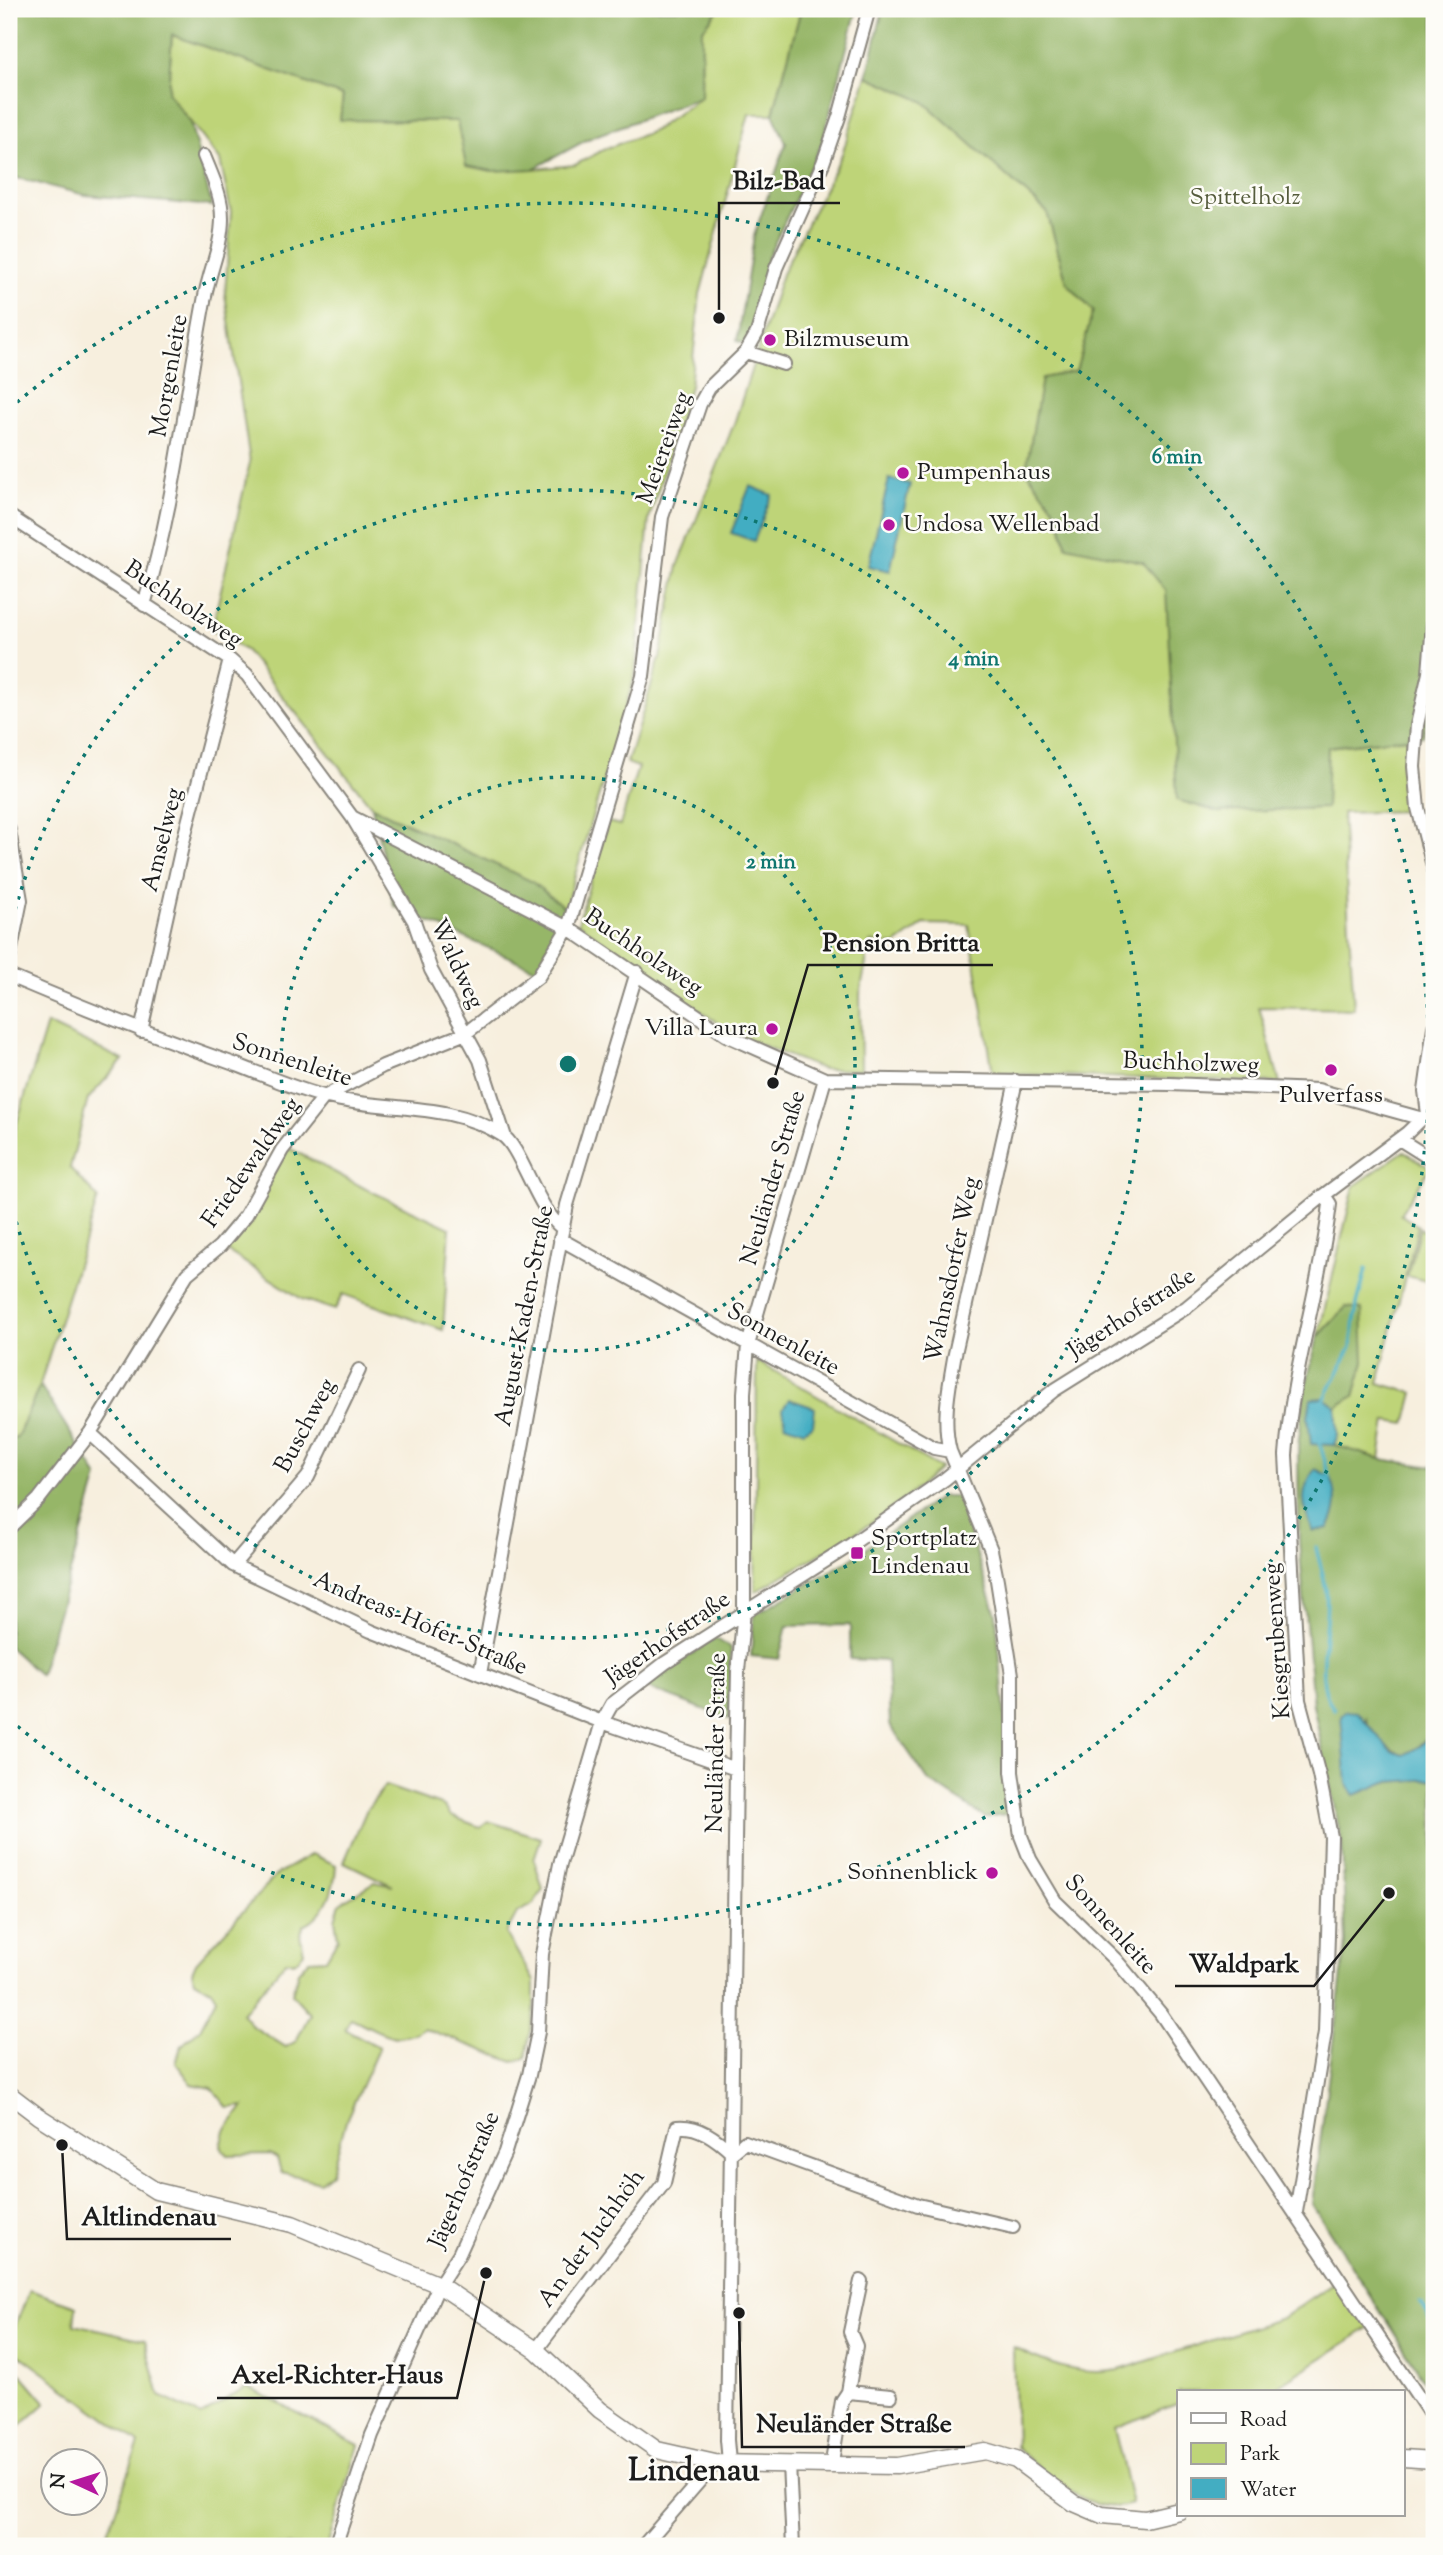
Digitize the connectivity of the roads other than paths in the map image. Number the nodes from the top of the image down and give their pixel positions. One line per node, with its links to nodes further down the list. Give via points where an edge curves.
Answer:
1 (869, 9): 3 (street, Meiereiweg, via 831,141 776,268 757,333)
2 (204, 156): 6 (street, Morgenleite, via 222,214 220,239 205,296 163,542)
3 (746, 352): 4 (street); 12 (street, Meiereiweg, via 709,388 700,404 662,517 643,676)
4 (784, 365)
5 (9, 516): 6 (street, Buchholzweg)
6 (144, 605): 8 (street, Buchholzweg)
7 (1434, 610): 11 (street, via 1414,767 1418,808)
8 (230, 660): 9 (street, Buchholzweg, via 247,676); 17 (street, Amselweg)
9 (352, 817): 12 (street, Buchholzweg); 18 (street, Waldweg, via 414,921 430,970)
10 (9, 830): 13 (street, via 21,900)
11 (1434, 870)
12 (568, 928): 14 (street, Buchholzweg); 18 (street, Friedewaldweg, via 538,977)
13 (9, 959)
14 (636, 972): 19 (street, Buchholzweg, via 726,1035); 27 (street, August-Kaden-Straße)
15 (9, 976): 17 (street, Sonnenleite)
16 (1434, 1027): 22 (street, via 1425,1091)
17 (141, 1031): 21 (street, Sonnenleite)
18 (466, 1033): 21 (street, Friedewaldweg, via 383,1066); 23 (street, Waldweg, via 480,1060)
19 (825, 1079): 20 (street, Buchholzweg); 28 (street, Neuländer Straße)
20 (1016, 1081): 22 (street, Buchholzweg, via 1318,1090); 31 (street, Wahnsdorfer Weg, via 951,1371)
21 (324, 1097): 23 (street, Sonnenleite, via 464,1116); 30 (street, Friedewaldweg, via 282,1150 246,1215 220,1246 187,1274)
22 (1428, 1114): 24 (street, Jägerhofstraße)
23 (505, 1137): 27 (street, Sonnenleite)
24 (1399, 1139): 25 (street); 26 (street, Jägerhofstraße)
25 (1434, 1161)
26 (1324, 1195): 32 (street, Jägerhofstraße, via 1187,1307 1053,1391); 41 (street, Kiesgrubenweg, via 1330,1204 1324,1256 1289,1417 1286,1455 1299,1700 1331,1837 1325,2032)
27 (561, 1234): 28 (street, Sonnenleite); 36 (street, August-Kaden-Straße)
28 (748, 1345): 31 (street, Sonnenleite, via 934,1448); 35 (street, Neuländer Straße)
29 (359, 1370): 34 (street, Buschweg, via 308,1477)
30 (90, 1433): 33 (street, Friedewaldweg, via 39,1499); 34 (street, Andreas-Hofer-Straße)
31 (950, 1451): 32 (street, Wahnsdorfer Weg)
32 (957, 1467): 35 (street, Jägerhofstraße, via 852,1544); 41 (street, Sonnenleite, via 991,1550 998,1580 1012,1675 1015,1810 1030,1859 1055,1901 1116,1960 1161,2014)
33 (9, 1528)
34 (233, 1564): 36 (street, Andreas-Hofer-Straße, via 370,1631)
35 (744, 1611): 37 (street, Jägerhofstraße, via 611,1704); 38 (street, Neuländer Straße)
36 (480, 1674): 37 (street, Andreas-Hofer-Straße)
37 (602, 1722): 38 (street, Andreas-Hofer-Straße); 44 (street, Jägerhofstraße, via 560,1864 542,1954 538,2032 529,2075 505,2152 459,2254)
38 (736, 1769): 40 (street, Neuländer Straße)
39 (9, 2094): 44 (street, via 156,2190 292,2224)
40 (732, 2153): 42 (street, via 745,2141 918,2205); 45 (street, An der Juchhöh, via 714,2137 677,2127 664,2183); 52 (street, Neuländer Straße, via 727,2440)
41 (1296, 2212): 48 (street, Sonnenleite)
42 (1013, 2227)
43 (861, 2281): 46 (street, via 850,2332 856,2346)
44 (439, 2285): 45 (street); 55 (street, Jägerhofstraße, via 372,2435)
45 (536, 2350): 52 (street, via 600,2410 646,2444 677,2456)
46 (848, 2392): 47 (street); 51 (street, via 842,2401)
47 (891, 2396)
48 (1434, 2420)
49 (1404, 2458): 50 (street)
50 (1434, 2460)
51 (832, 2462): 53 (street); 54 (street, via 897,2466 994,2452 1016,2460 1074,2504 1102,2515 1145,2519)
52 (722, 2463): 53 (street); 56 (street)
53 (789, 2464): 57 (street)
54 (1177, 2511)
55 (335, 2546)
56 (643, 2546)
57 (793, 2546)

